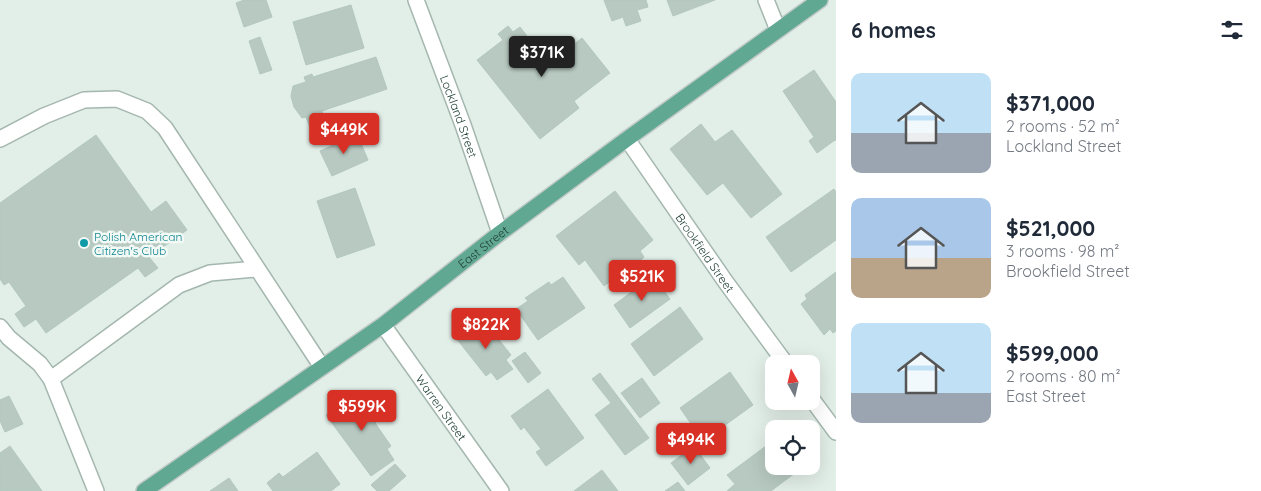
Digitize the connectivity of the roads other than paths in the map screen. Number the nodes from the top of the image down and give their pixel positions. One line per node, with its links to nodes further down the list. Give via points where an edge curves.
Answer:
1 (416, 0): 7 (street, Lockland Street)
2 (766, 0): 4 (street)
3 (820, 0): 4 (main road, East Street)
4 (778, 30): 6 (main road, East Street)
5 (0, 139): 8 (street, via 84,100 118,99 146,112 165,128)
6 (627, 139): 7 (main road, East Street); 11 (street, Brookfield Street)
7 (500, 233): 9 (main road, East Street)
8 (257, 269): 12 (street); 13 (street, via 210,273 178,284)
9 (383, 325): 12 (main road, East Street); 18 (street, Warren Street)
10 (0, 327): 13 (street, via 40,364)
11 (779, 355)
12 (322, 367): 17 (main road, East Street)
13 (51, 379): 16 (street)
14 (820, 410): 15 (street)
15 (836, 432)
16 (96, 491)
17 (144, 491)
18 (501, 491)

